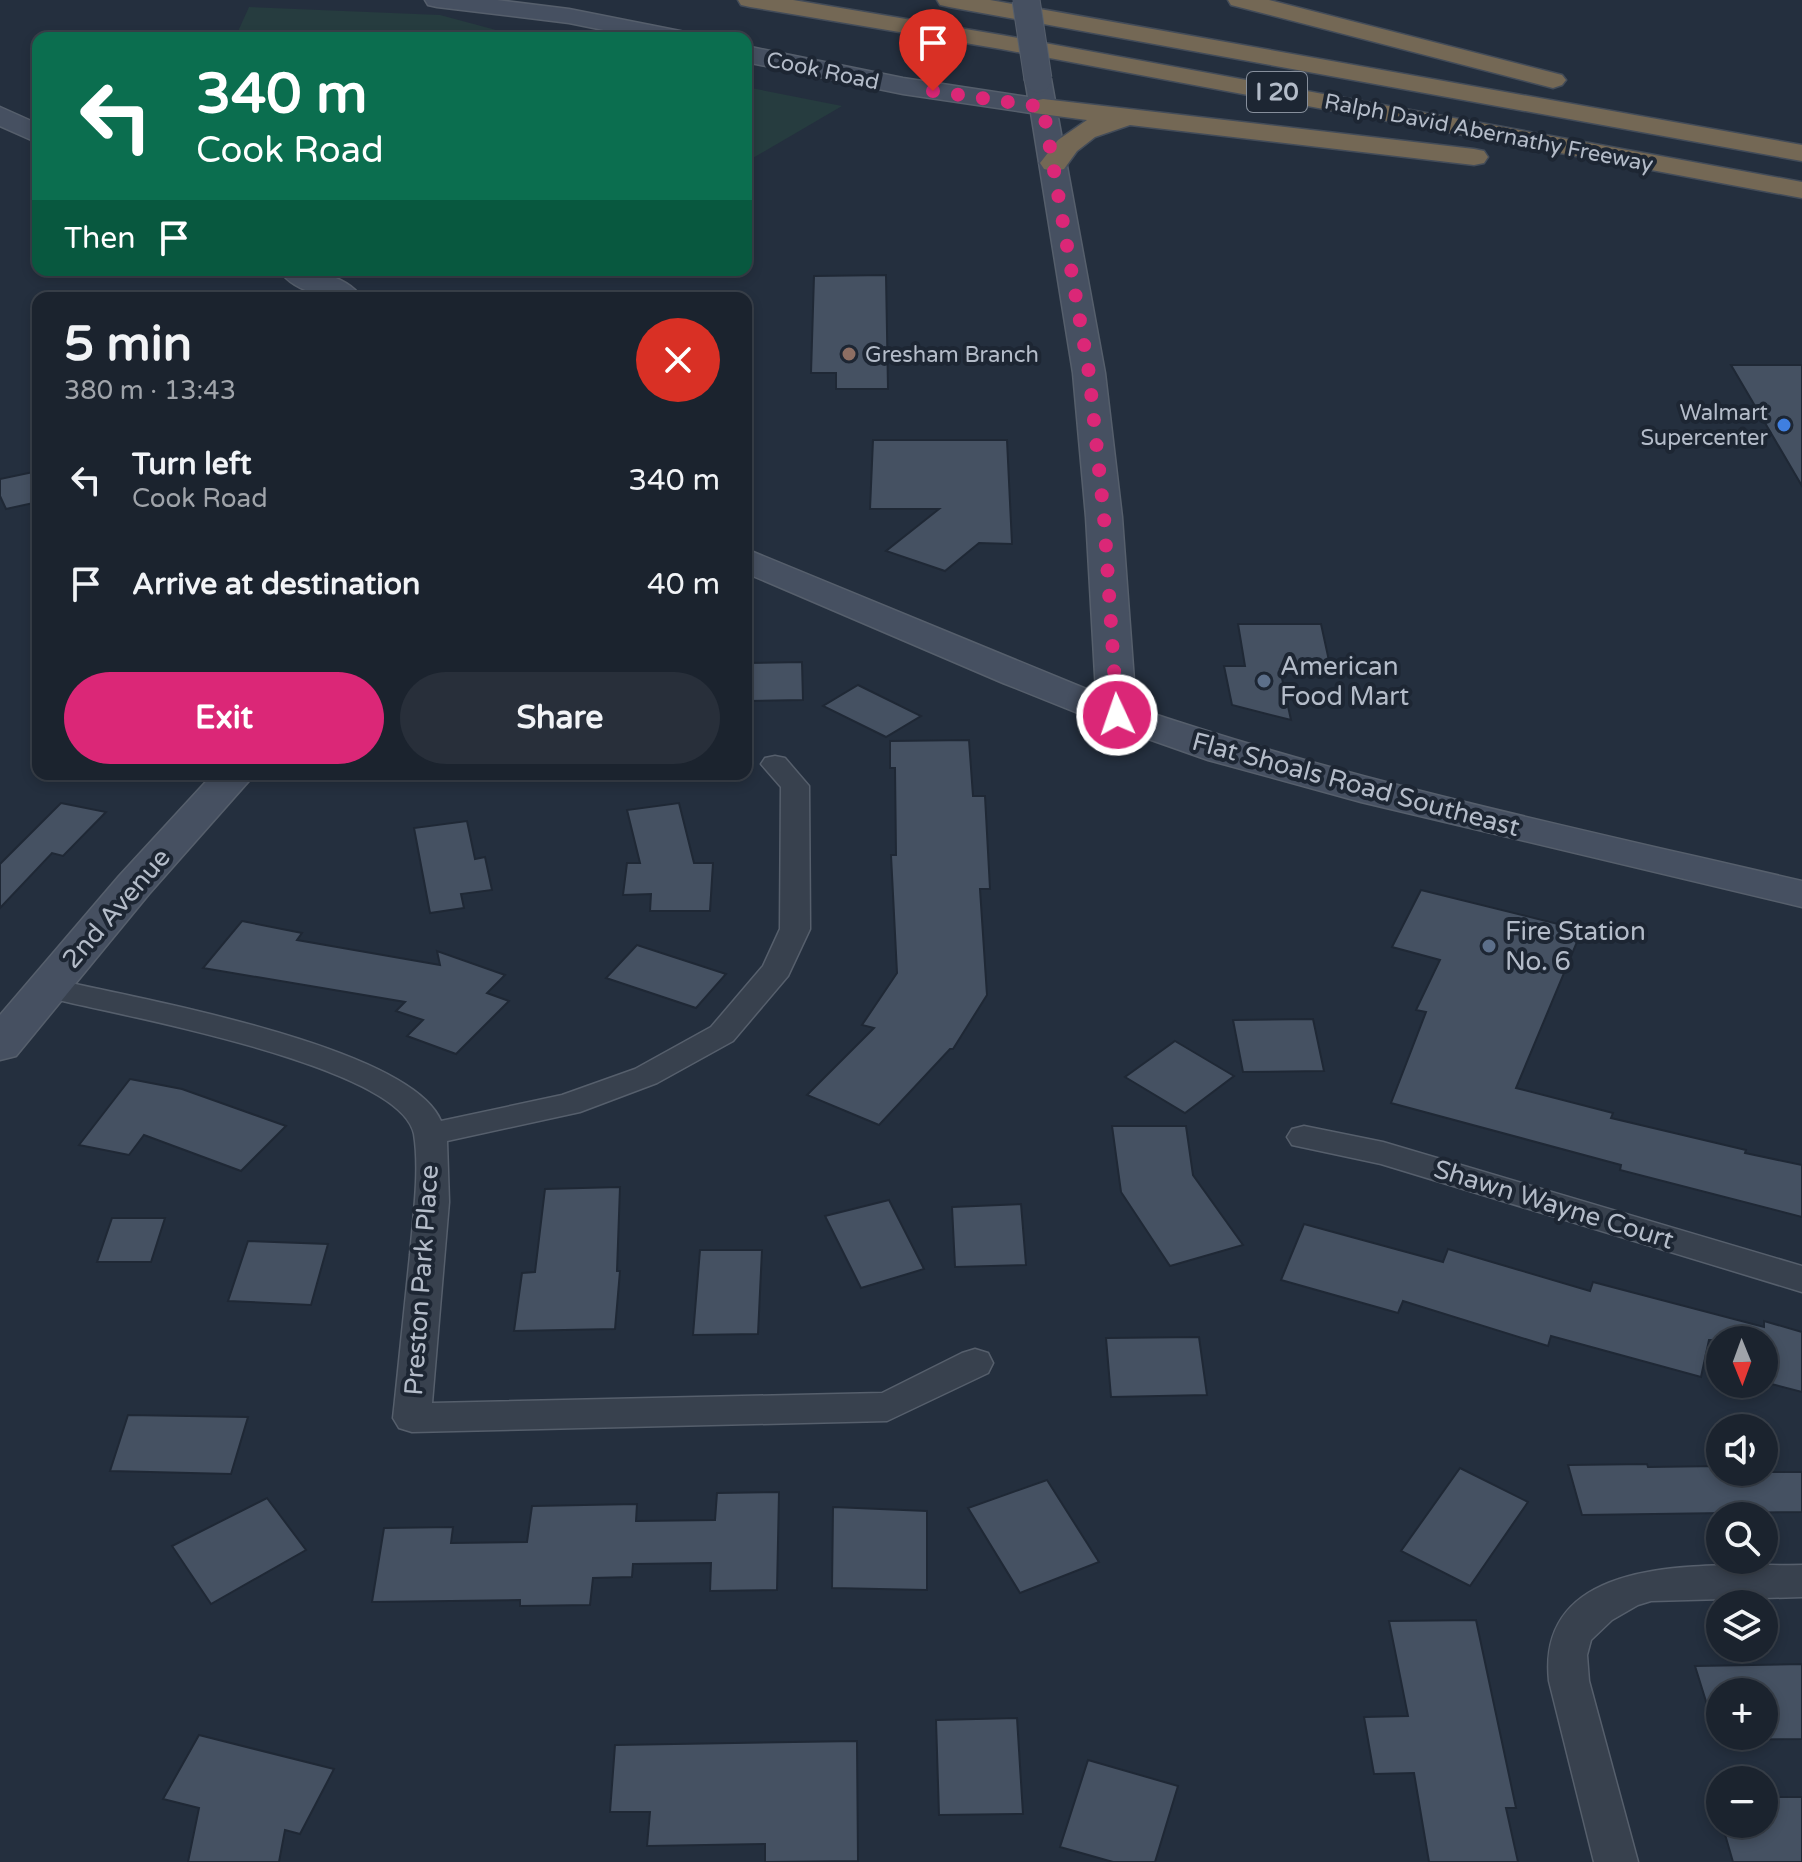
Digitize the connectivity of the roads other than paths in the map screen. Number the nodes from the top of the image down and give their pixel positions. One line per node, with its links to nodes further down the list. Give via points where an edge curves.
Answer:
1 (437, 0): 6 (street)
2 (750, 0): 17 (highway, Ralph David Abernathy Freeway / I 20)
3 (949, 0): 15 (highway, Ralph David Abernathy Freeway / I 20)
4 (1026, 0): 9 (street, bridge)
5 (1240, 0): 8 (highway)
6 (650, 32)
7 (752, 55): 9 (street, Cook Road, via 903,86)
8 (1579, 86)
9 (1041, 93): 12 (highway); 16 (street)
10 (1624, 96): 14 (highway)
11 (0, 115): 13 (street)
12 (1144, 117): 16 (highway, via 1095,125); 18 (highway, via 1570,170)
13 (32, 132)
14 (1802, 132)
15 (1802, 153)
16 (1054, 163): 22 (street, via 1089,373)
17 (1802, 190)
18 (1802, 211)
19 (305, 276): 20 (street)
20 (336, 292)
21 (752, 563): 23 (street, Flat Shoals Road Southeast)
22 (1112, 639): 23 (street, via 1096,658 1075,668); 24 (street)
23 (1017, 675): 24 (street, Flat Shoals Road Southeast)
24 (1117, 715): 27 (street, Flat Shoals Road Southeast, via 1361,790)
25 (775, 764): 30 (street, via 795,786 795,929 777,969 722,1034 646,1076 569,1104)
26 (230, 780): 28 (street, 2nd Avenue)
27 (1802, 894)
28 (48, 988): 29 (street, 2nd Avenue); 30 (street, Preston Park Place, via 289,1045 371,1076 420,1109)
29 (0, 1045)
30 (430, 1134): 33 (street, Preston Park Place, via 432,1202 412,1418 887,1407)
31 (1304, 1137): 32 (street, Shawn Wayne Court, via 1383,1153)
32 (1802, 1279)
33 (975, 1363)
34 (1802, 1581): 35 (street, via 1651,1585 1600,1604 1582,1623 1567,1651 1569,1681)
35 (1616, 1862)

